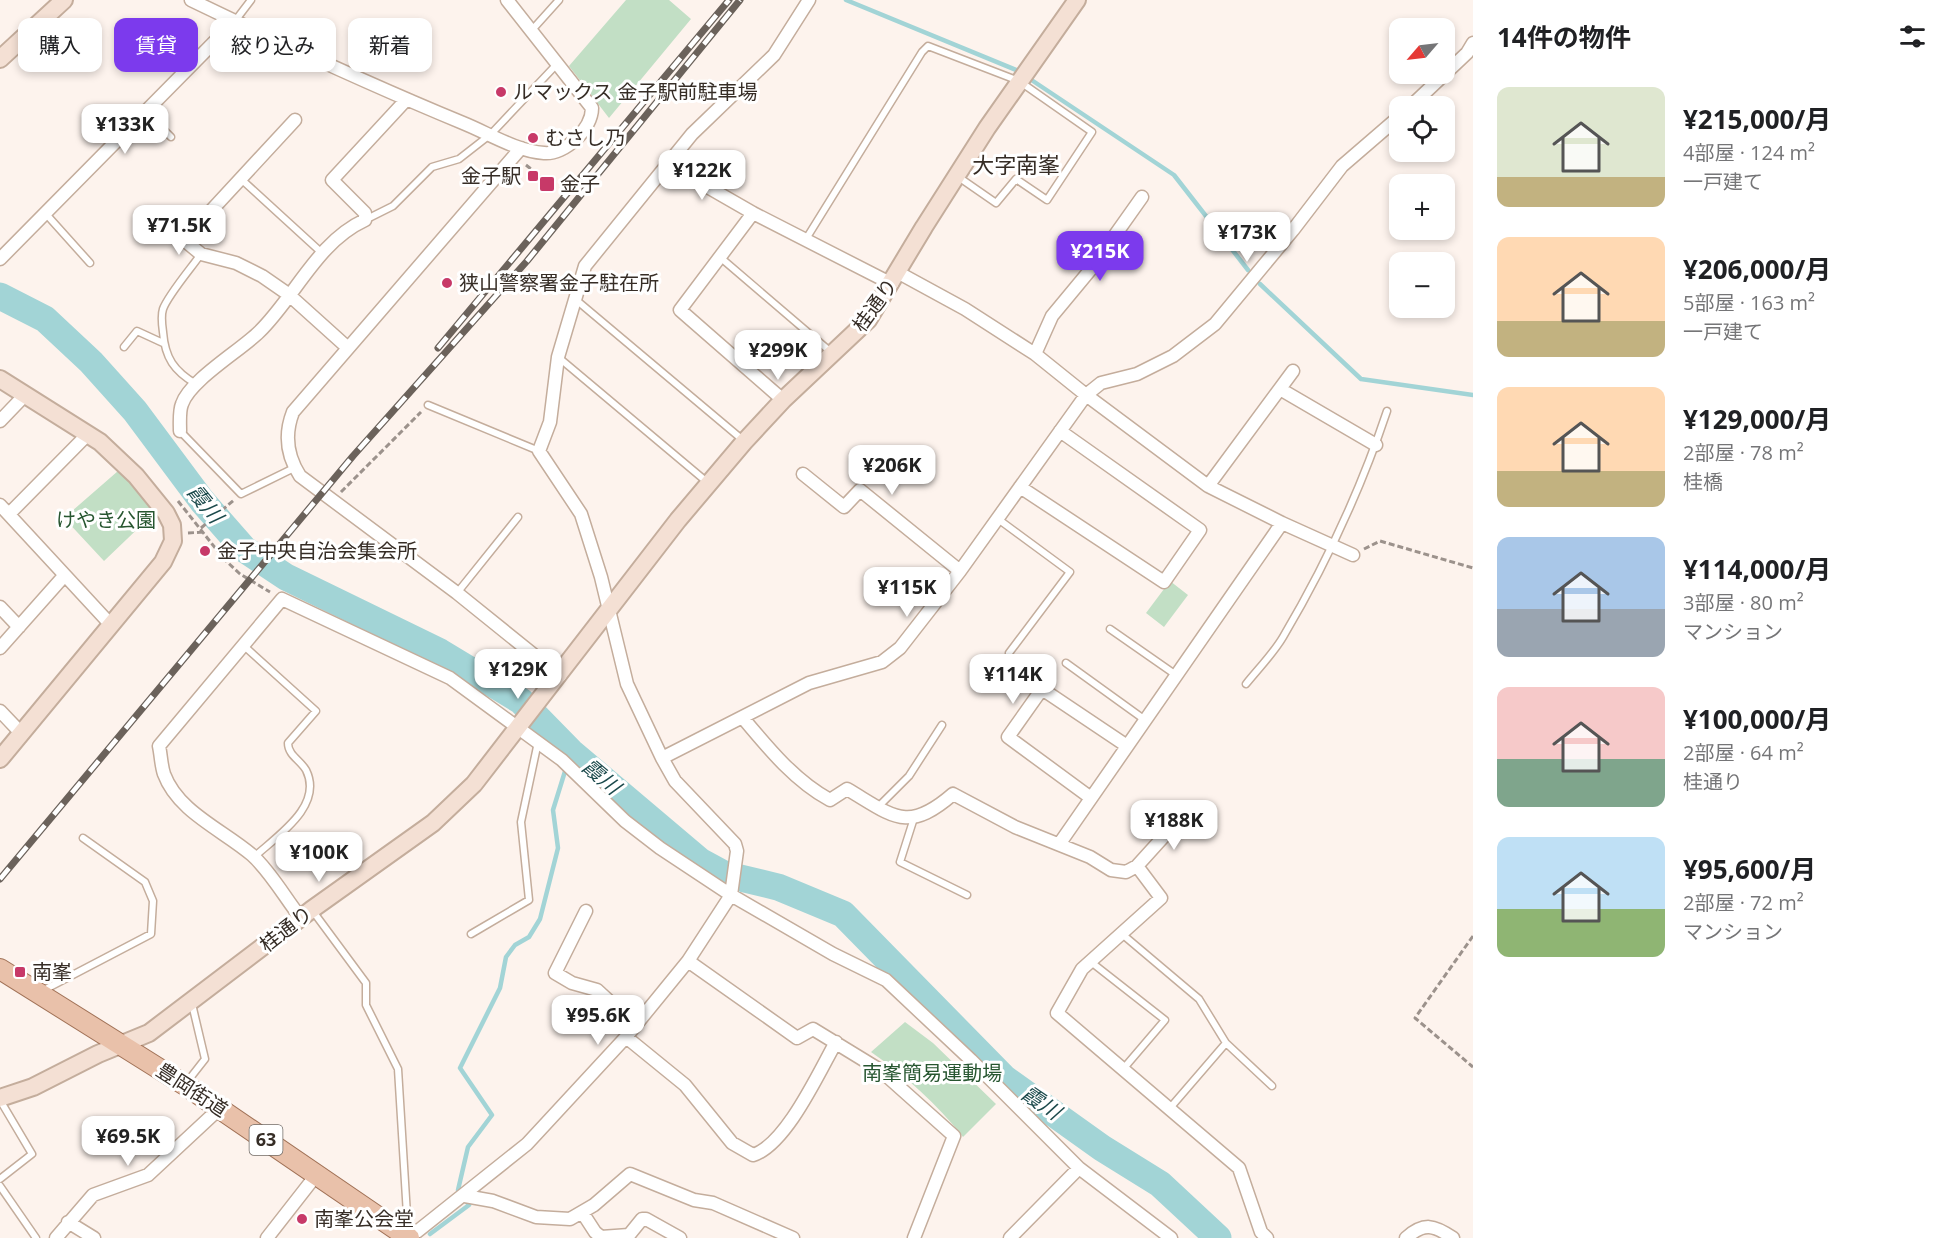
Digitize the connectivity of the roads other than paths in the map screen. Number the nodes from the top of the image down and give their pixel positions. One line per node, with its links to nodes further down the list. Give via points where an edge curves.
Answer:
1 (64, 0): 13 (street)
2 (191, 0): 8 (street)
3 (251, 0): 9 (lane)
4 (507, 0): 10 (street)
5 (559, 0): 10 (lane)
6 (809, 0): 25 (street, via 774,55)
7 (1077, 0): 16 (street, 桂通り)
8 (229, 18)
9 (237, 18)
10 (532, 30): 14 (street)
11 (1473, 43): 17 (street)
12 (210, 47): 19 (street)
13 (0, 59)
14 (557, 64): 22 (lane); 24 (street, via 592,108 592,117 569,146 558,152)
15 (336, 68): 18 (street)
16 (1023, 77): 26 (street, 桂通り); 26 (lane, via 1092,132 1047,200 1016,179 996,204); 32 (lane, via 928,46)
17 (1422, 96)
18 (406, 100): 22 (street); 31 (street, via 332,180 365,213)
19 (146, 112): 23 (lane); 30 (street)
20 (295, 120): 27 (street)
21 (1389, 125): 51 (street, via 1342,166 1215,324 1173,356 1137,374 1101,382)
22 (490, 134): 24 (street); 31 (lane, via 459,159 432,167 393,206)
23 (171, 137)
24 (518, 152): 43 (street)
25 (666, 163): 29 (street); 40 (street, via 585,266)
26 (956, 176): 38 (street, 桂通り)
27 (240, 178): 33 (street, via 184,240); 34 (lane)
28 (1142, 197): 45 (street, via 1052,316)
29 (753, 213): 32 (street); 35 (street)
30 (46, 214): 36 (street); 37 (lane)
31 (365, 220): 34 (street, via 348,228)
32 (806, 239): 38 (street)
33 (201, 254): 39 (street, via 236,263); 41 (lane, via 163,308)
34 (322, 254): 39 (street)
35 (721, 258): 44 (lane); 53 (street, via 680,310)
36 (0, 260)
37 (90, 263)
38 (895, 278): 44 (street, 桂通り, via 868,320); 45 (street, via 965,309)
39 (288, 294): 43 (street); 49 (street, via 259,332)
40 (574, 299): 46 (street); 60 (lane)
41 (163, 343): 42 (lane, via 137,331); 49 (lane, via 178,374)
42 (123, 347)
43 (348, 348): 63 (street, via 293,412 288,425 288,451)
44 (834, 354): 53 (street, 桂通り)
45 (1035, 354): 51 (street)
46 (558, 357): 62 (street, via 550,422); 65 (lane)
47 (1293, 371): 50 (street)
48 (0, 380): 52 (street)
49 (198, 385): 57 (street, via 182,403)
50 (1281, 389): 61 (street); 66 (street)
51 (1086, 395): 58 (street); 66 (street)
52 (24, 396): 56 (street); 59 (street)
53 (783, 400): 60 (street, 桂通り)
54 (428, 405): 62 (lane)
55 (1387, 411): 61 (lane)
56 (0, 421)
57 (180, 431): 63 (lane, via 241,494)
58 (1060, 431): 67 (street); 67 (street, via 1200,530 1164,582)
59 (88, 434): 69 (street); 80 (street, via 112,452 153,495 174,533 163,562)
60 (744, 441): 65 (street, 桂通り)
61 (1376, 445): 73 (lane)
62 (539, 451): 79 (street, via 581,514)
63 (294, 468): 77 (street, via 331,502)
64 (803, 474): 75 (street, via 844,507 860,490)
65 (709, 483): 79 (street, 桂通り)
66 (1208, 486): 72 (street)
67 (1020, 487): 71 (street)
68 (0, 505): 69 (street)
69 (9, 514): 76 (street)
70 (518, 517): 77 (lane)
71 (997, 518): 75 (street); 85 (lane, via 1070,572)
72 (1282, 523): 73 (street); 87 (street)
73 (1332, 546): 74 (street); 89 (lane, via 1282,639)
74 (1353, 555)
75 (960, 571): 91 (street, via 917,629 882,662 809,683)
76 (64, 576): 80 (street); 81 (street)
77 (457, 593): 88 (street)
78 (0, 607): 81 (street)
79 (609, 611): 88 (street, 桂通り); 98 (street, via 627,684)
80 (111, 625): 95 (street)
81 (19, 627): 84 (street)
82 (1110, 629): 87 (lane)
83 (242, 645): 94 (street, via 282,599 450,678); 106 (street, via 159,746 164,774 173,790 196,815); 106 (lane, via 316,711 288,743 310,786 306,808)
84 (0, 648)
85 (1009, 653)
86 (1066, 663): 92 (lane)
87 (1176, 675): 92 (street)
88 (560, 676): 94 (street, 桂通り)
89 (1246, 684)
90 (0, 711): 95 (street)
91 (743, 718): 98 (street); 101 (street, via 776,757 819,794 830,800 847,789)
92 (1145, 720): 97 (street)
93 (942, 725): 101 (lane, via 909,776)
94 (519, 727): 96 (street); 111 (street, 桂通り, via 454,805)
95 (21, 733): 99 (street)
96 (538, 742): 109 (street, via 625,821); 112 (lane, via 521,822 529,900)
97 (1127, 747): 100 (street); 100 (street, via 1042,689 1008,737)
98 (662, 758): 109 (street, via 675,781 735,844)
99 (0, 759)
100 (1091, 798): 105 (street)
101 (878, 807): 103 (street, via 908,820)
102 (1185, 813): 107 (street)
103 (914, 818): 105 (street, via 925,815 953,795); 108 (lane, via 900,862)
104 (83, 838): 117 (lane, via 145,882 153,901 150,934)
105 (1060, 843): 107 (street, via 1111,870 1126,872)
106 (254, 857): 111 (street)
107 (1137, 866): 113 (street, via 1161,898)
108 (967, 895)
109 (731, 896): 115 (street); 130 (street, via 886,980)
110 (586, 910): 119 (street, via 555,973 597,990)
111 (306, 914): 118 (street, 桂通り); 141 (lane, via 366,983 366,1005 398,1069)
112 (471, 934)
113 (1122, 934): 114 (street); 122 (lane, via 1199,999)
114 (1090, 961): 124 (street, via 1057,1013); 124 (lane, via 1165,1020)
115 (688, 962): 119 (street); 121 (street, via 797,1038 813,1029)
116 (0, 969): 117 (main road, 豊岡街道 / 63)
117 (39, 993): 123 (main road, 豊岡街道 / 63)
118 (191, 1002): 123 (street, 桂通り, via 149,1033); 125 (lane, via 205,1059)
119 (635, 1025): 120 (street)
120 (626, 1037): 121 (street, via 685,1085 732,1143 753,1155 763,1152 797,1113); 134 (street, via 528,1144)
121 (836, 1042): 144 (street, via 895,1081 954,1136)
122 (1226, 1043): 126 (lane); 129 (lane)
123 (121, 1045): 125 (main road, 豊岡街道 / 63); 127 (street, 桂通り)
124 (1124, 1068): 129 (street)
125 (185, 1085): 128 (main road, 豊岡街道 / 63)
126 (1272, 1086)
127 (0, 1099): 132 (lane, via 32,1154)
128 (220, 1108): 131 (main road, 豊岡街道 / 63); 136 (street, via 148,1175 93,1195)
129 (1170, 1108): 147 (street, via 1239,1168 1261,1232)
130 (1079, 1168): 145 (street); 146 (street)
131 (317, 1174): 140 (street); 141 (main road, 豊岡街道 / 63)
132 (0, 1179)
133 (0, 1186): 137 (lane)
134 (465, 1196): 135 (street, via 494,1201 536,1217 570,1219); 141 (street)
135 (582, 1212): 142 (street, via 601,1237 629,1235 646,1219); 143 (street, via 630,1174 694,1200 713,1203)
136 (68, 1222): 138 (street); 139 (street)
137 (36, 1238)
138 (56, 1238)
139 (94, 1238)
140 (267, 1238)
141 (409, 1238)
142 (680, 1238)
143 (793, 1238)
144 (915, 1238)
145 (1010, 1238)
146 (1171, 1238)
147 (1267, 1238)
148 (1406, 1238): 149 (street, via 1417,1228 1428,1227)
149 (1453, 1238)

